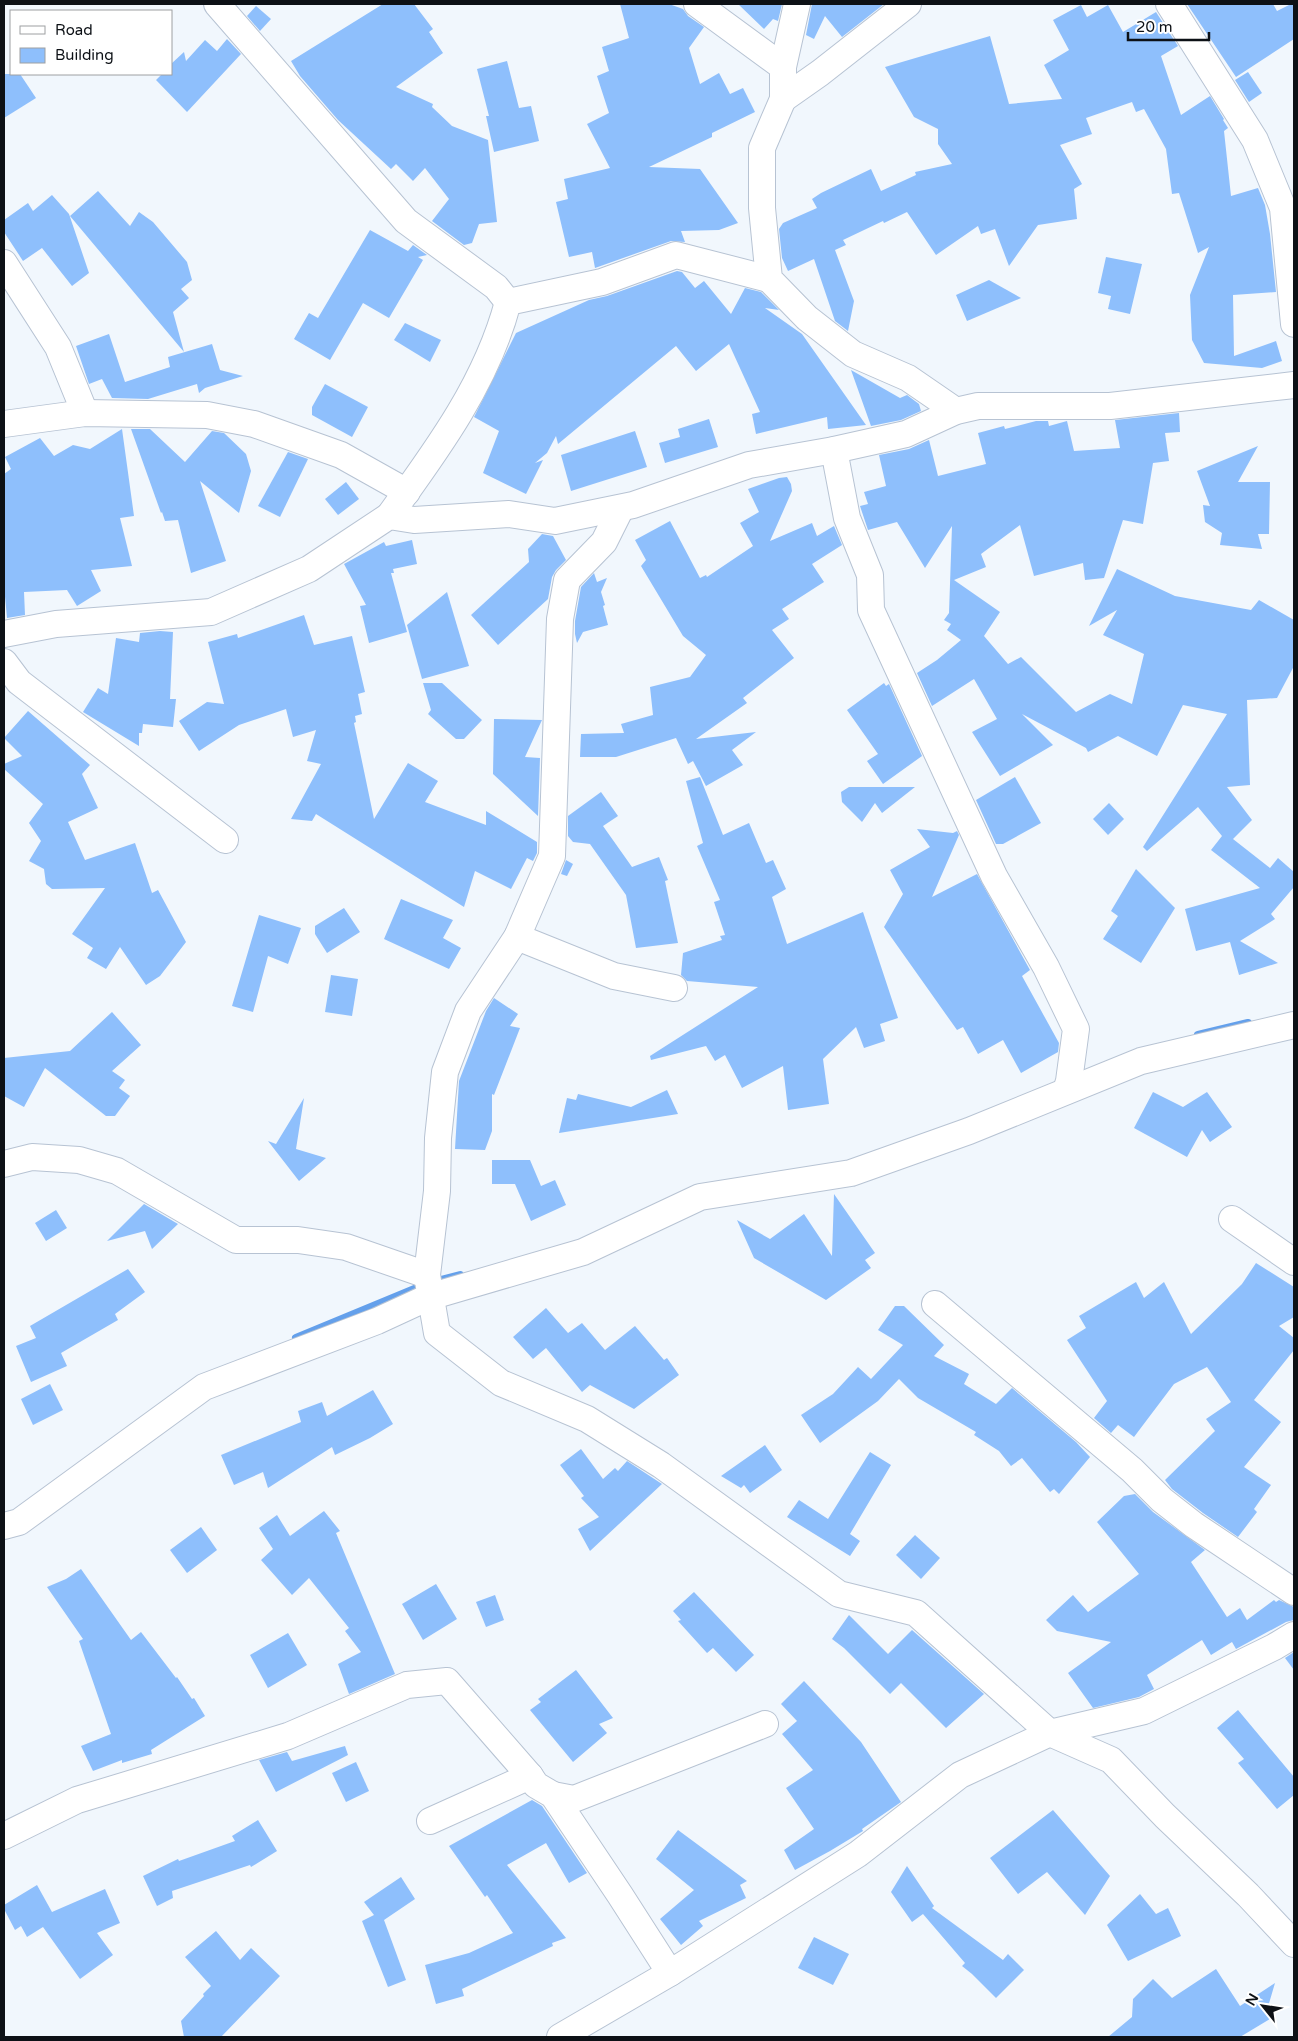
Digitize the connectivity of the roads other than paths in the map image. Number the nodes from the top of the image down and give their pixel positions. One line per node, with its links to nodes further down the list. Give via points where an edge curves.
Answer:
1 (217, 4): 10 (street, via 406,220 496,287)
2 (697, 4): 6 (street)
3 (797, 4): 6 (street)
4 (908, 4): 7 (street)
5 (1169, 4): 11 (street, via 1256,140 1283,208)
6 (783, 66): 7 (street)
7 (783, 99): 9 (street, via 762,148 762,208)
8 (4, 263): 14 (street, via 58,347)
9 (769, 279): 10 (street, via 676,255 602,282); 13 (street, via 807,318 854,354 908,378)
10 (508, 302): 17 (street, via 500,331 453,426)
11 (1294, 324)
12 (1293, 381): 13 (street, via 1110,406 978,406)
13 (956, 412): 16 (street, via 906,434)
14 (85, 413): 15 (street); 17 (street, via 207,414 254,424 341,455)
15 (4, 424)
16 (834, 450): 18 (street, via 749,465); 26 (street, via 847,518 870,575 871,610 994,876 1046,966 1076,1029)
17 (407, 492): 19 (street)
18 (621, 508): 19 (street, via 555,521 509,514 414,520); 23 (street, via 604,542 567,580 560,618 552,856)
19 (389, 516): 20 (street, via 309,569 211,612 56,624)
20 (4, 634)
21 (4, 662): 22 (street, via 19,682)
22 (225, 840)
23 (517, 937): 24 (street, via 614,976); 32 (street, via 468,1011 445,1072)
24 (674, 988)
25 (1294, 1025): 26 (street, via 1142,1062)
26 (1066, 1092): 32 (street, via 851,1173 700,1197 583,1252)
27 (4, 1142): 28 (street)
28 (32, 1157): 29 (street); 32 (street, via 79,1160 117,1171 236,1240 298,1240 346,1247)
29 (4, 1164)
30 (1232, 1218): 31 (street)
31 (1294, 1262)
32 (428, 1286): 34 (street, via 377,1321 204,1387 19,1522); 38 (street, via 437,1333 501,1383 587,1419 661,1465 839,1594 916,1613)
33 (935, 1304): 35 (street, via 1132,1470 1162,1500)
34 (4, 1526)
35 (1294, 1592)
36 (1294, 1635): 38 (street, via 1144,1711)
37 (765, 1724): 40 (street, via 574,1799)
38 (1050, 1733): 43 (street, via 1111,1760); 44 (street, via 960,1775 858,1854)
39 (530, 1776): 40 (street, via 536,1785); 41 (street); 42 (street, via 447,1681 407,1685 288,1736 77,1800)
40 (553, 1795): 44 (street)
41 (430, 1821)
42 (4, 1836)
43 (1294, 1943)
44 (670, 1973): 45 (street)
45 (560, 2037)

